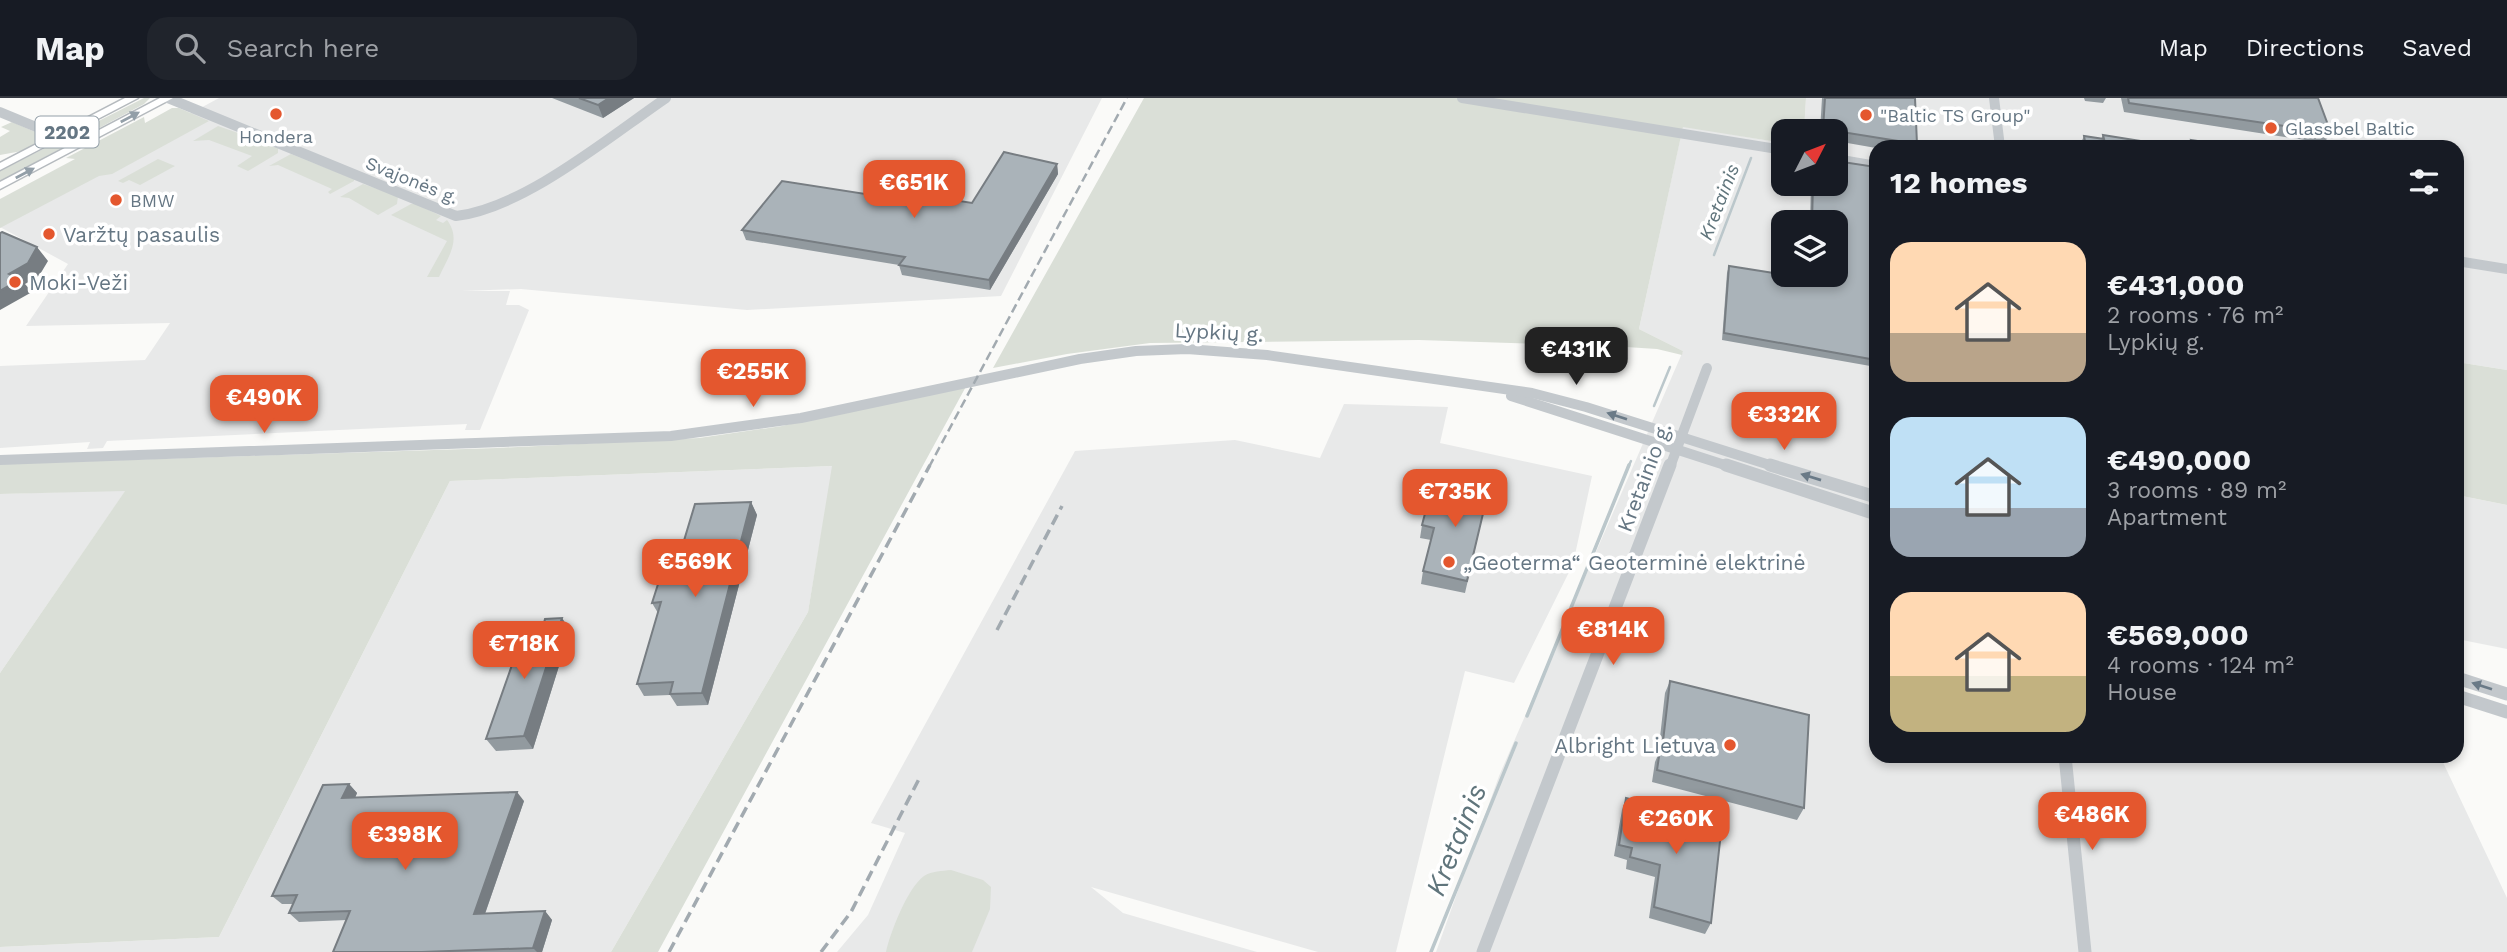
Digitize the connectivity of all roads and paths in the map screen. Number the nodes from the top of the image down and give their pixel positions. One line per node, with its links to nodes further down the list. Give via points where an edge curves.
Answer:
1 (133, 98): 7 (main road, 2202)
2 (168, 98): 3 (street, Svajonės g., via 466,217 526,191); 13 (main road, 2202, one-way to 2)
3 (666, 98)
4 (1462, 98): 9 (street)
5 (1994, 98): 8 (street)
6 (0, 112): 7 (street)
7 (58, 136): 12 (main road, 2202)
8 (1999, 140)
9 (1771, 148)
10 (1848, 161): 11 (street)
11 (1869, 165)
12 (0, 167)
13 (0, 186)
14 (2464, 262): 15 (street)
15 (2507, 269)
16 (1707, 368): 17 (street, Kretainio g.)
17 (1679, 444): 18 (street, Lypkių g., via 1460,383 1267,355 1187,349 1105,355 790,420 644,438); 19 (street, Lypkių g., one-way to 17); 20 (street, Lypkių g.); 27 (street, Kretainio g.)
18 (0, 460)
19 (1869, 495)
20 (1869, 512)
21 (2464, 680): 22 (street, one-way to 21)
22 (2507, 694)
23 (2464, 698): 24 (street)
24 (2507, 712)
25 (2066, 763): 26 (street)
26 (2089, 951)
27 (1483, 952)

